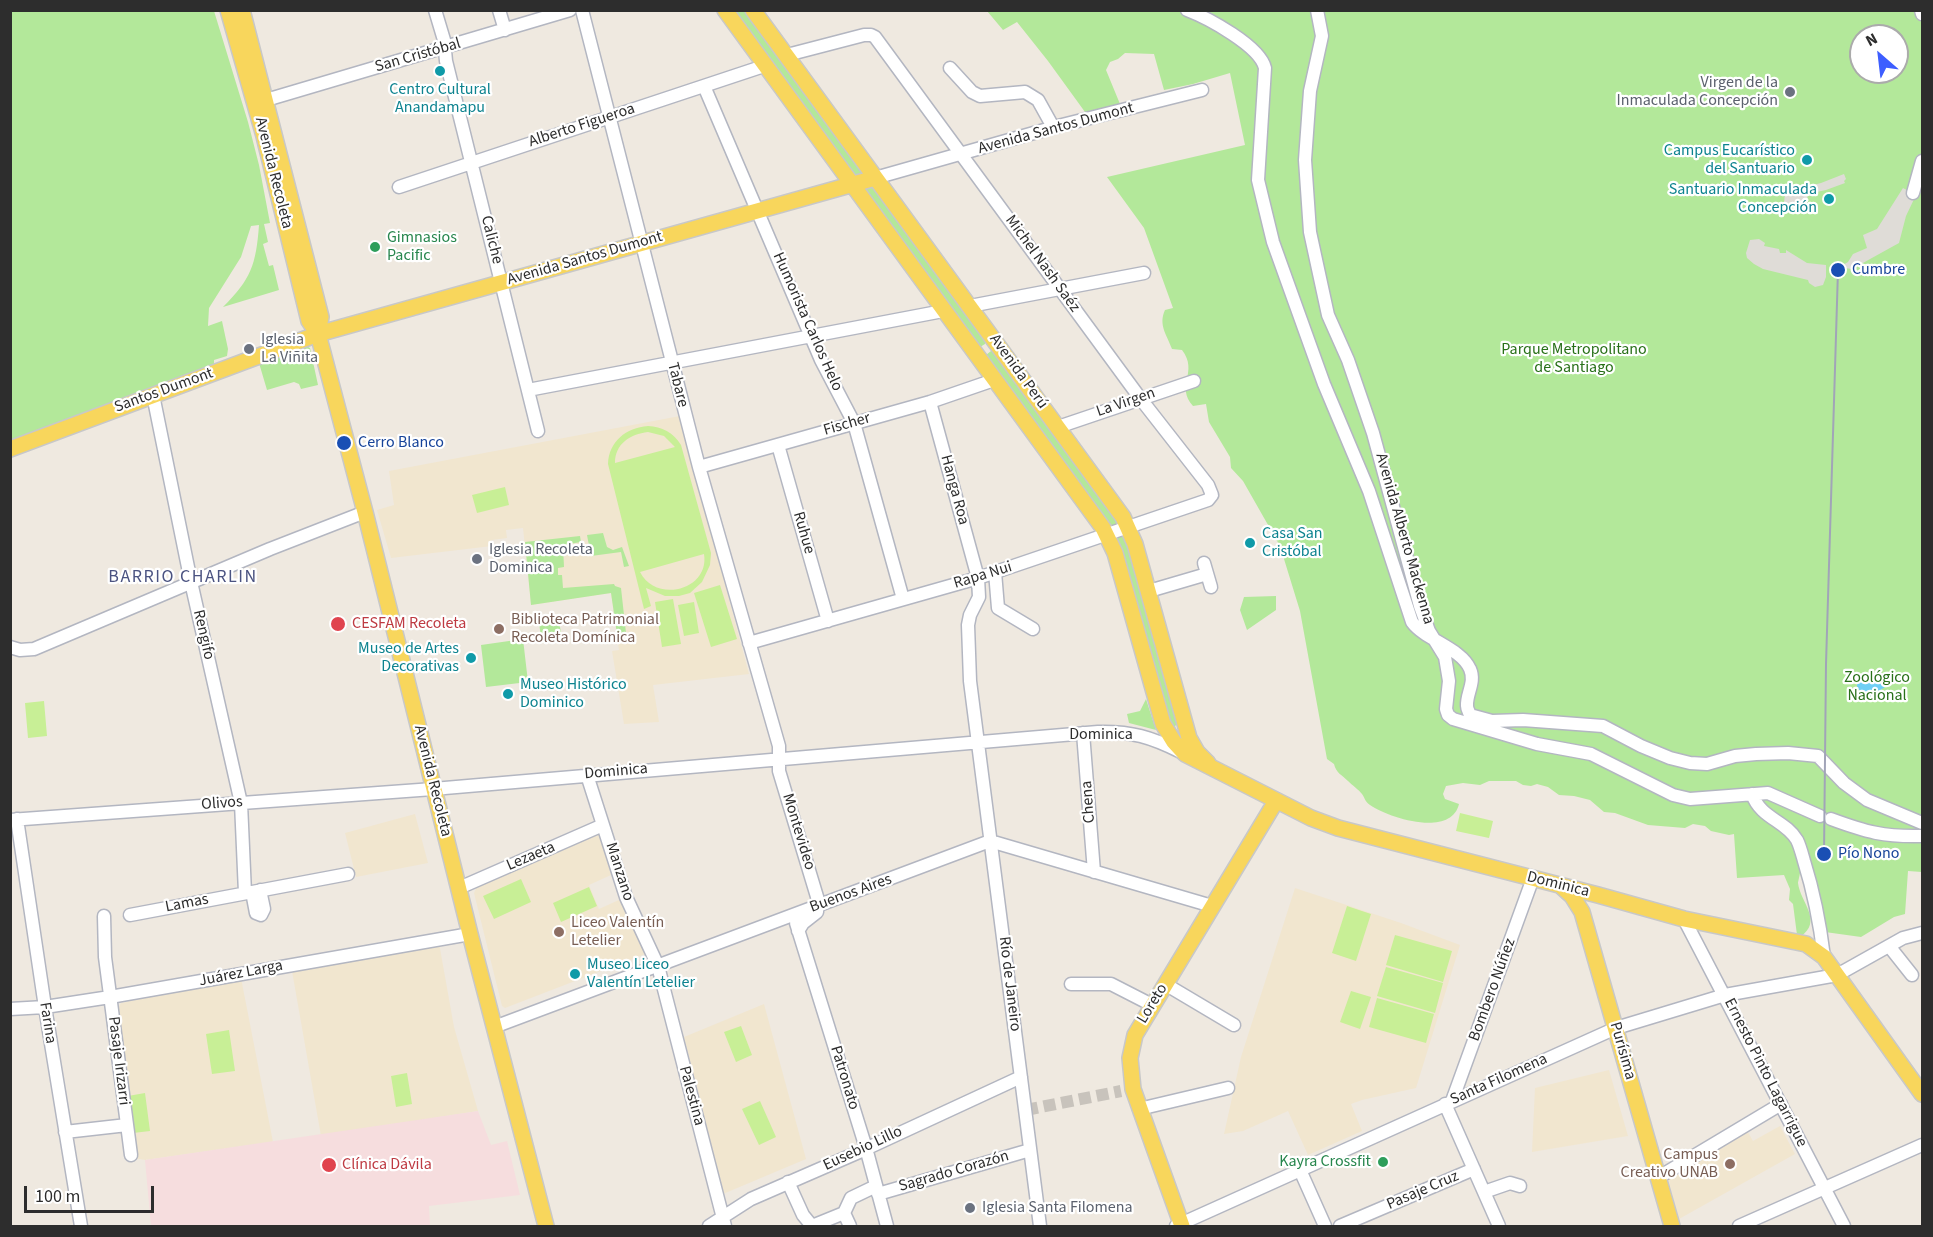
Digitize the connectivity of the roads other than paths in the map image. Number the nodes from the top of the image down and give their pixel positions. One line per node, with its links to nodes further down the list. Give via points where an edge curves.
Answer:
1 (228, 10): 18 (main road, Avenida Recoleta)
2 (242, 10): 18 (main road, Avenida Recoleta)
3 (435, 10): 12 (street, Caliche)
4 (498, 10): 11 (street)
5 (570, 10): 11 (street, San Cristóbal)
6 (582, 10): 19 (street, Tabare)
7 (725, 10): 14 (main road, Avenida Perú)
8 (753, 10): 13 (main road, Avenida Perú)
9 (1187, 10): 66 (street, via 1215,23 1263,61 1258,180 1273,242 1324,384 1369,491 1412,622)
10 (1317, 10): 66 (street, Avenida Alberto Mackenna, via 1322,36 1310,91 1305,160 1310,232 1328,315 1374,433 1420,606)
11 (505, 30): 12 (street, San Cristóbal)
12 (444, 49): 18 (street, San Cristóbal); 23 (street, Caliche)
13 (787, 56): 21 (street, Michel Nash Saéz, via 871,34); 24 (main road, Avenida Perú)
14 (764, 66): 16 (street, Alberto Figueroa); 25 (main road, Avenida Perú)
15 (950, 68): 20 (street, via 980,96 1025,92 1038,100)
16 (704, 86): 19 (street, Alberto Figueroa); 28 (street, Humorista Carlos Helo)
17 (1202, 90): 20 (street, Avenida Santos Dumont)
18 (259, 98): 35 (main road, Avenida Recoleta, via 321,317)
19 (609, 117): 23 (street, Alberto Figueroa); 29 (street, Tabare)
20 (1053, 127): 21 (street, Avenida Santos Dumont)
21 (961, 155): 24 (street, Avenida Santos Dumont); 32 (street, Michel Nash Saéz)
22 (1923, 161): 27 (street)
23 (472, 163): 26 (street, Alberto Figueroa); 31 (street, Caliche)
24 (875, 178): 25 (main road); 33 (main road, Avenida Perú)
25 (851, 184): 28 (main road, Avenida Santos Dumont); 34 (main road, Avenida Perú)
26 (399, 187)
27 (1913, 193)
28 (757, 211): 29 (main road, Avenida Santos Dumont); 37 (street, Humorista Carlos Helo)
29 (641, 243): 31 (main road, Avenida Santos Dumont); 39 (street, Tabare)
30 (1144, 273): 32 (street)
31 (501, 283): 35 (main road, Avenida Santos Dumont); 42 (street, Caliche)
32 (1061, 289): 33 (street); 44 (street, Michel Nash Saéz)
33 (970, 306): 36 (main road, Avenida Perú)
34 (943, 311): 37 (street); 38 (main road, Avenida Perú)
35 (318, 334): 43 (main road, Santos Dumont); 53 (main road, Avenida Recoleta)
36 (992, 336): 38 (main road, via 987,350); 47 (main road, Avenida Perú)
37 (811, 337): 39 (street); 46 (street, Humorista Carlos Helo)
38 (972, 350): 40 (main road, Avenida Perú)
39 (672, 363): 42 (street); 51 (street, Tabare)
40 (994, 380): 45 (street, Fischer); 55 (main road, Avenida Perú)
41 (1194, 381): 44 (street, La Virgen)
42 (528, 390): 48 (street, Caliche)
43 (153, 395): 50 (main road, Santos Dumont); 58 (street, Rengifo)
44 (1140, 398): 47 (street, La Virgen); 52 (street, Michel Nash Saéz)
45 (930, 402): 46 (street, Fischer); 57 (street, Hanga Roa)
46 (854, 423): 49 (street, Fischer); 61 (street, Humorista Carlos Helo)
47 (1058, 427): 54 (main road, Avenida Perú)
48 (538, 431)
49 (778, 445): 51 (street, Fischer); 64 (street, Ruhue)
50 (10, 448)
51 (699, 467): 67 (street, Tabare)
52 (1212, 495): 54 (street, Rapa Nui, via 1208,500)
53 (365, 512): 58 (street); 77 (main road, Avenida Recoleta)
54 (1128, 526): 55 (street, Rapa Nui); 60 (main road, Avenida Perú)
55 (1107, 534): 56 (street, Rapa Nui); 71 (main road, Avenida Perú, via 1163,724)
56 (995, 572): 57 (street, Rapa Nui); 62 (street)
57 (978, 578): 61 (street, Rapa Nui); 63 (street, via 979,597)
58 (191, 582): 68 (street, via 34,649); 80 (street, Rengifo)
59 (1211, 587): 60 (street, via 1205,569)
60 (1149, 591): 69 (main road, Avenida Perú)
61 (903, 599): 64 (street, Rapa Nui)
62 (998, 608): 63 (street); 65 (street)
63 (972, 611): 72 (street, via 967,630)
64 (828, 621): 67 (street, Rapa Nui)
65 (1033, 629)
66 (1434, 638): 78 (street, Avenida Alberto Mackenna, via 1447,664 1446,709 1453,719 1537,744 1591,754 1673,795 1690,799); 82 (street, via 1471,670 1467,706 1470,715 1492,721 1603,726 1641,746 1690,763 1707,764 1756,754 1818,756 1867,800)
67 (749, 643): 74 (street, Tabare, via 779,746)
68 (10, 647)
69 (1183, 712): 71 (main road, via 1179,728); 75 (main road, Avenida Perú, via 1192,743)
70 (1083, 733): 71 (street, Dominica, via 1120,732); 72 (street, Dominica); 86 (street, Chena)
71 (1162, 738): 73 (main road, Avenida Perú)
72 (979, 741): 74 (street, Dominica); 85 (street, Río de Janeiro)
73 (1185, 754): 75 (main road, Dominica)
74 (779, 758): 76 (street, Dominica); 93 (street, Montevideo, via 779,771)
75 (1213, 767): 79 (main road, Dominica)
76 (587, 775): 77 (street, Dominica); 83 (street, Manzano)
77 (434, 789): 80 (street, Olivos); 90 (main road, Avenida Recoleta)
78 (1752, 794): 84 (street, Avenida Alberto Mackenna, via 1768,793 1881,835); 100 (street, via 1765,814 1798,841)
79 (1276, 801): 88 (main road, Dominica, via 1351,832); 94 (main road, Loreto)
80 (241, 803): 81 (street, Olivos); 91 (street)
81 (14, 819): 115 (street, Farina)
82 (1923, 822)
83 (603, 825): 90 (street, Lezaeta); 107 (street, Manzano, via 626,897)
84 (1923, 836)
85 (990, 841): 86 (street); 93 (street, Buenos Aires); 120 (street, Río de Janeiro)
86 (1094, 872): 94 (street)
87 (348, 874): 91 (street, Lamas)
88 (1533, 878): 89 (main road, Dominica); 123 (street, Bombero Núñez)
89 (1557, 884): 92 (main road, Dominica); 95 (main road, Purísima, via 1572,896)
90 (459, 888): 103 (main road, Avenida Recoleta)
91 (253, 892): 96 (street, Lamas)
92 (1598, 895): 95 (main road, via 1585,899); 99 (main road, Dominica)
93 (819, 906): 97 (street, Buenos Aires); 101 (street)
94 (1212, 906): 111 (main road, Loreto)
95 (1582, 912): 119 (main road, Purísima)
96 (130, 915)
97 (794, 915): 101 (street, Patronato); 107 (street, Buenos Aires)
98 (104, 916): 113 (street, Pasaje Irizarri)
99 (1684, 919): 104 (main road, Dominica); 112 (street, Ernesto Pinto Lagarrigue)
100 (1820, 919): 104 (street, via 1813,938); 106 (street)
101 (798, 931): 129 (street, Patronato)
102 (1923, 933): 105 (street, Santa Filomena)
103 (470, 934): 113 (street, Juárez Larga); 118 (main road, Avenida Recoleta)
104 (1806, 944): 106 (main road)
105 (1889, 946): 108 (street, Santa Filomena); 109 (street)
106 (1824, 957): 108 (main road)
107 (658, 966): 118 (street, Buenos Aires); 141 (street, Palestina)
108 (1837, 975): 112 (street, Santa Filomena); 122 (main road)
109 (1912, 975)
110 (1071, 984): 114 (street, via 1111,984)
111 (1165, 984): 114 (main road, Loreto); 117 (street)
112 (1725, 995): 119 (street, Santa Filomena); 124 (street, Ernesto Pinto Lagarrigue)
113 (110, 997): 115 (street, Juárez Larga); 126 (street, Pasaje Irizarri)
114 (1152, 1005): 125 (main road, Loreto, via 1132,1042 1127,1090)
115 (45, 1007): 116 (street, Juárez Larga); 127 (street, Farina)
116 (10, 1009)
117 (1234, 1025)
118 (494, 1027): 146 (main road, Avenida Recoleta)
119 (1616, 1028): 123 (street, Santa Filomena); 134 (main road, Purísima)
120 (1021, 1077): 129 (street, Eusebio Lillo); 130 (street, Río de Janeiro)
121 (1228, 1088): 125 (street)
122 (1923, 1094)
123 (1448, 1102): 132 (street); 133 (street, Santa Filomena)
124 (1781, 1104): 134 (street); 137 (street, Ernesto Pinto Lagarrigue)
125 (1139, 1108): 144 (main road, Loreto)
126 (127, 1125): 127 (street, Pasaje Irizarri); 131 (street, Pasaje Irizarri)
127 (65, 1131): 145 (street, Farina)
128 (1923, 1145): 137 (street)
129 (866, 1148): 135 (street, Eusebio Lillo); 138 (street, Patronato)
130 (1030, 1150): 138 (street, Sagrado Corazón); 150 (street, Río de Janeiro)
131 (131, 1155)
132 (1474, 1169): 139 (street); 152 (street, Pasaje Cruz)
133 (1300, 1170): 144 (street, Santa Filomena); 151 (street)
134 (1659, 1177): 153 (main road, Purísima)
135 (788, 1182): 141 (street, Eusebio Lillo, via 743,1203); 143 (street)
136 (1520, 1186): 139 (street, via 1510,1183)
137 (1825, 1189): 154 (street); 155 (street, Ernesto Pinto Lagarrigue)
138 (878, 1190): 140 (street, Sagrado Corazón, via 851,1198); 149 (street, Patronato)
139 (1484, 1192): 142 (street)
140 (844, 1213): 143 (street); 148 (street)
141 (724, 1222): 147 (street, Eusebio Lillo)
142 (1495, 1225)
143 (812, 1226)
144 (1180, 1226)
145 (81, 1227)
146 (546, 1227)
147 (709, 1227)
148 (850, 1227)
149 (887, 1227)
150 (1040, 1227)
151 (1325, 1227)
152 (1340, 1227)
153 (1672, 1227)
154 (1739, 1227)
155 (1844, 1227)

